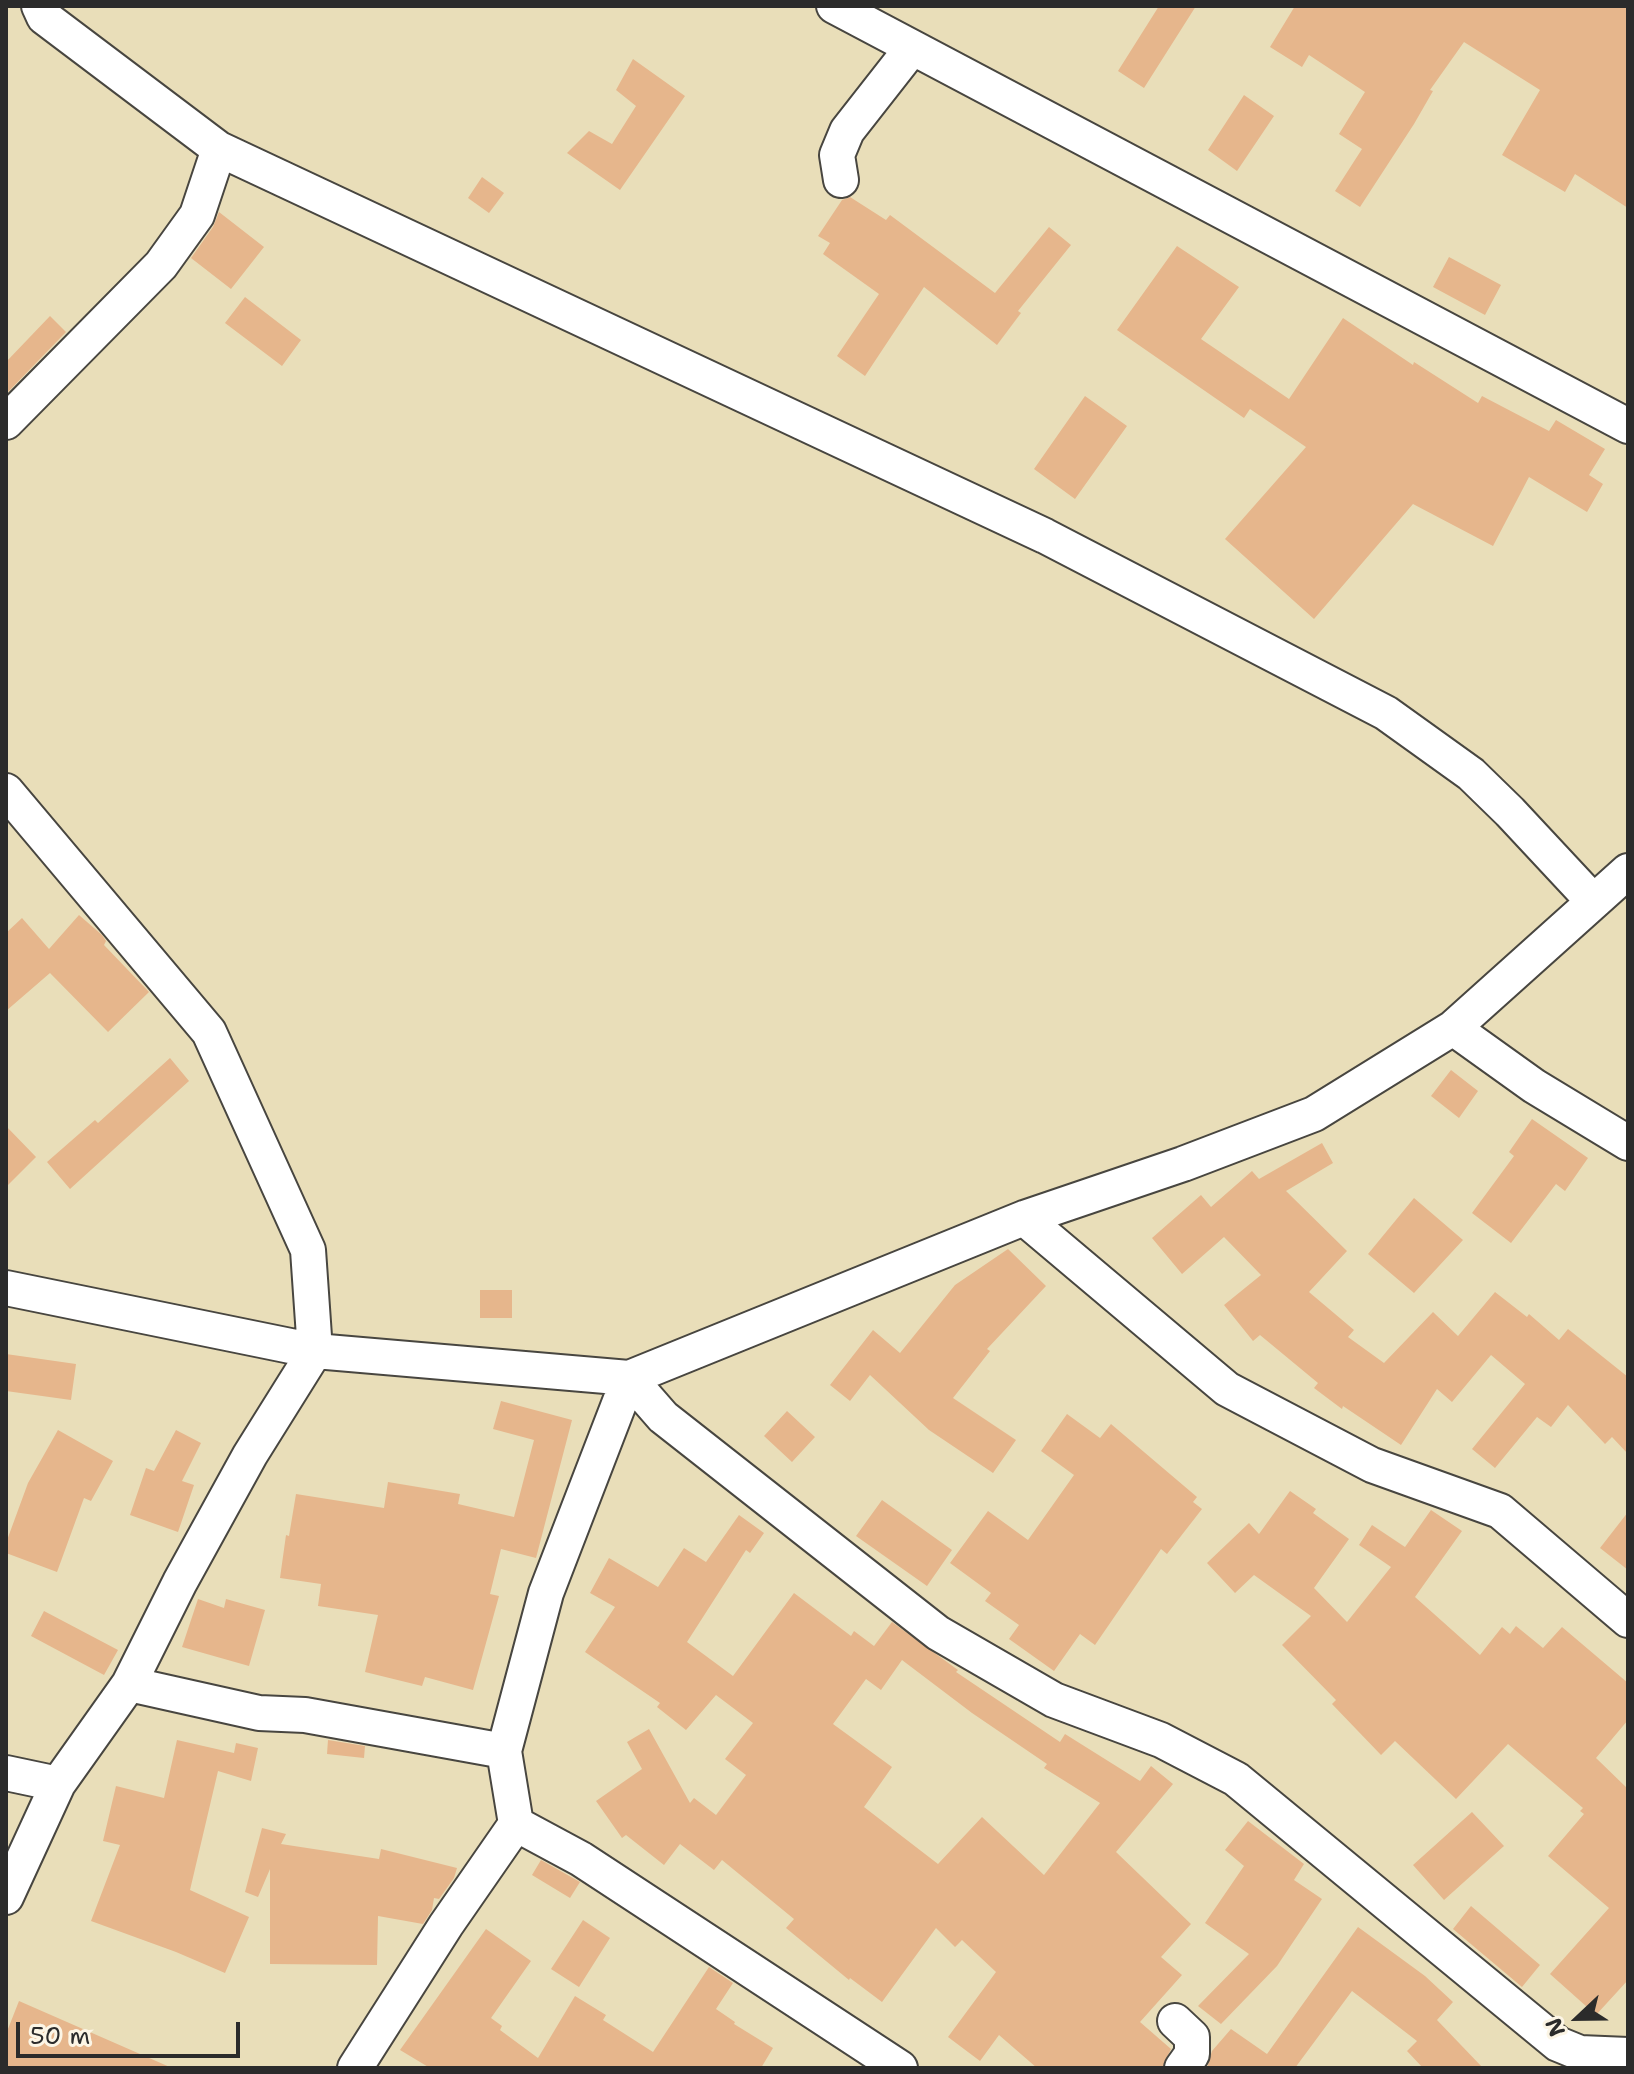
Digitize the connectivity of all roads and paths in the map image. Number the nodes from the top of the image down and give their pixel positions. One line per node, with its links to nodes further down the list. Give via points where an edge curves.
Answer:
1 (39, 6): 4 (street, via 44,17)
2 (834, 6): 3 (street)
3 (912, 48): 5 (street, via 847,131 837,155); 7 (street)
4 (219, 149): 6 (street, via 197,215 161,265); 10 (street, via 1045,536 1386,713 1471,774)
5 (841, 180)
6 (6, 422)
7 (1628, 426)
8 (6, 791): 15 (street, via 209,1032 308,1250)
9 (1628, 871): 10 (street)
10 (1593, 901): 11 (street)
11 (1453, 1028): 12 (street); 13 (street, via 1314,1114)
12 (1628, 1143)
13 (1024, 1218): 16 (street); 17 (street, via 1227,1389 1372,1465 1500,1511)
14 (6, 1288): 15 (street)
15 (315, 1351): 16 (street); 18 (street, via 250,1455)
16 (629, 1378): 19 (street, via 546,1593); 26 (street, via 663,1417 938,1633 1054,1700 1161,1740 1236,1779)
17 (1628, 1620)
18 (129, 1684): 19 (street, via 259,1713 305,1715); 21 (street)
19 (504, 1751): 22 (street)
20 (6, 1773): 21 (street)
21 (58, 1784): 23 (street)
22 (516, 1824): 27 (street); 28 (street, via 594,1867)
23 (6, 1897)
24 (1175, 2021): 29 (street, via 1192,2037 1192,2054)
25 (1628, 2055): 26 (street)
26 (1560, 2056)
27 (355, 2068)
28 (900, 2068)
29 (1182, 2068)

